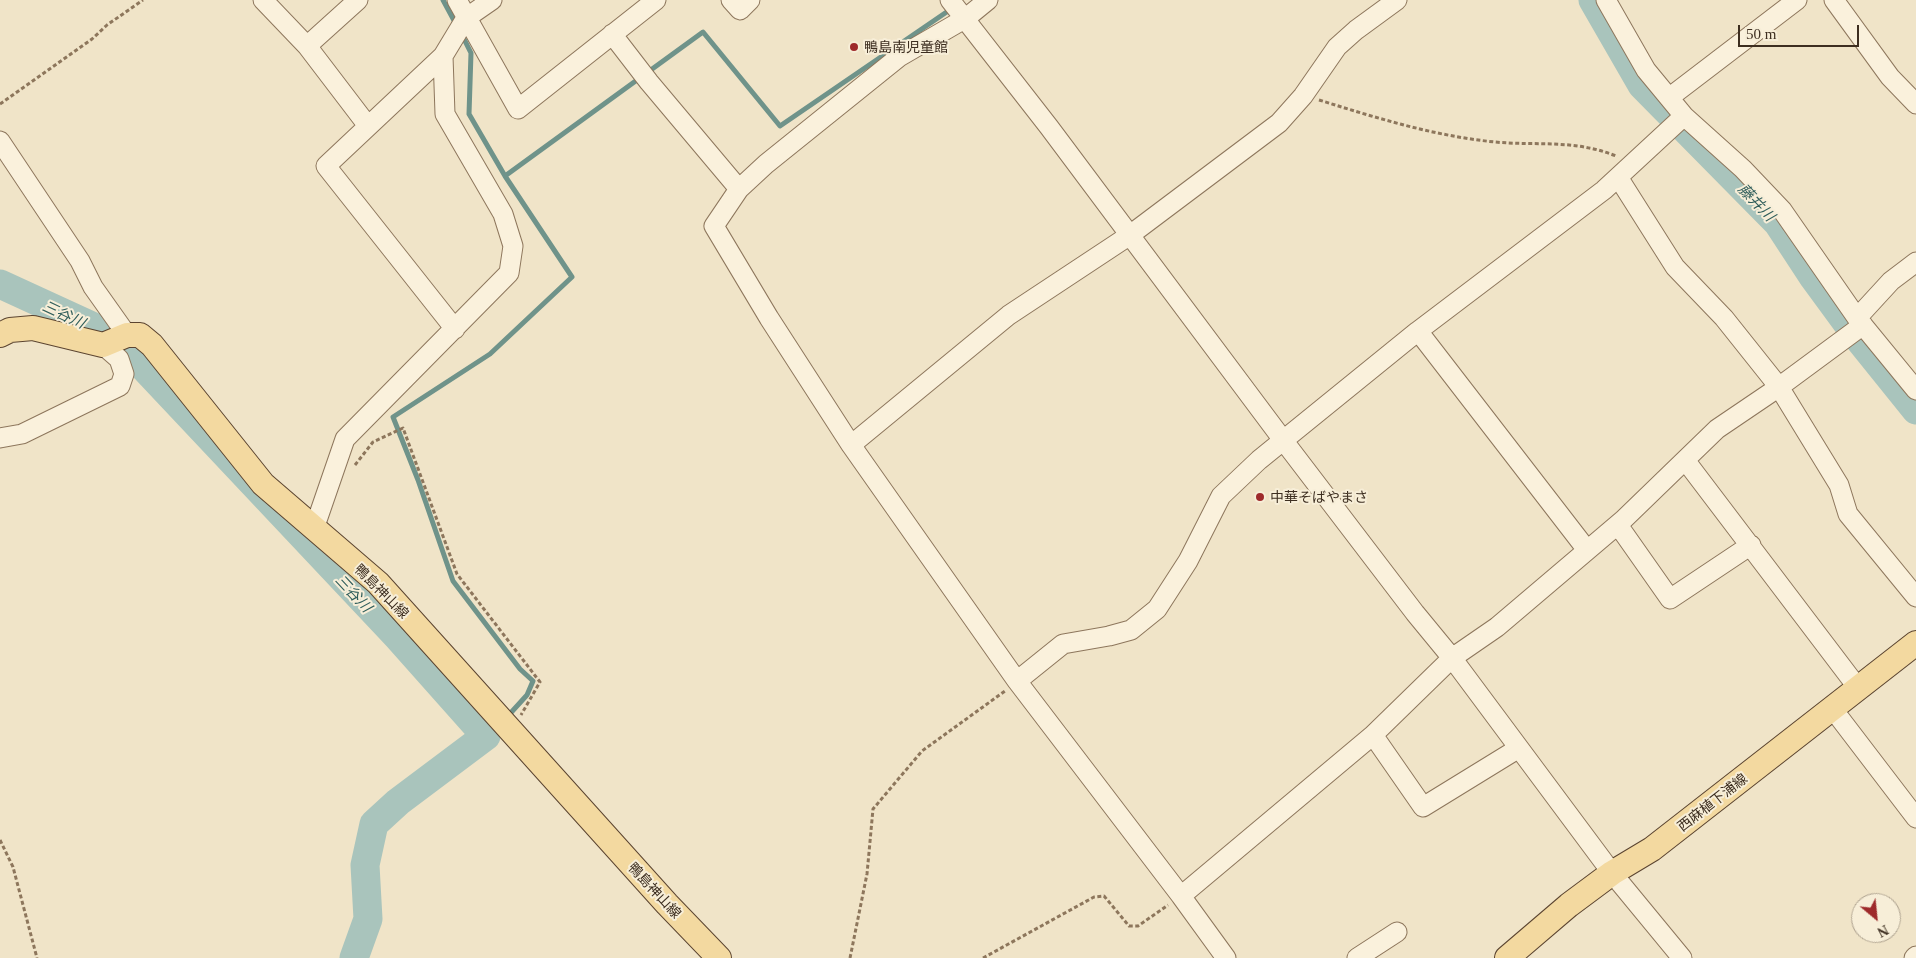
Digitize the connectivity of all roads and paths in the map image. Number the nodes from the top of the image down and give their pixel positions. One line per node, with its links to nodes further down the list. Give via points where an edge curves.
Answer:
1 (143, 0): 21 (path)
2 (263, 0): 17 (street)
3 (358, 0): 17 (street)
4 (458, 0): 15 (street)
5 (492, 0): 15 (street)
6 (656, 0): 16 (street)
7 (731, 0): 8 (street, via 740,10)
8 (750, 0)
9 (988, 0): 14 (street)
10 (1397, 0): 19 (street, via 1337,47)
11 (1606, 0): 20 (street, via 1646,70)
12 (1797, 0): 20 (street)
13 (1834, 0): 22 (street, via 1890,77)
14 (958, 9): 28 (street); 29 (street)
15 (466, 18): 16 (street, via 518,109); 18 (street)
16 (612, 34): 28 (street)
17 (307, 46): 24 (street)
18 (442, 56): 24 (street); 32 (street, via 445,114 503,214 513,246 509,273)
19 (1303, 96): 26 (path, via 1436,133 1496,142 1551,143 1598,149); 29 (street, via 1279,123)
20 (1670, 97): 23 (street)
21 (0, 104)
22 (1916, 104)
23 (1679, 120): 26 (street); 31 (street, via 1742,169 1782,210)
24 (368, 126): 32 (street, via 326,166)
25 (0, 141): 35 (street, via 80,261)
26 (1633, 162): 27 (street)
27 (1618, 177): 33 (street); 36 (street, via 1675,267 1724,318)
28 (738, 190): 41 (street, via 714,226)
29 (1130, 235): 40 (street); 41 (street, via 1009,315)
30 (1916, 262): 31 (street, via 1892,282)
31 (1857, 327): 36 (street); 37 (street)
32 (455, 329): 44 (street, via 345,439)
33 (1418, 331): 40 (street); 46 (street)
34 (0, 335): 35 (main road, 鴨島神山線, via 10,330 33,328)
35 (116, 340): 39 (street, via 124,374 120,386 22,434); 44 (main road, 鴨島神山線, via 140,335 152,346 263,484)
36 (1780, 387): 42 (street, via 1717,429); 47 (street, via 1839,484 1848,514)
37 (1916, 390)
38 (388, 435): 53 (path, via 403,428 457,574 540,682)
39 (0, 438)
40 (1283, 440): 49 (street); 50 (street, via 1221,496 1188,561 1157,609 1131,630 1063,644)
41 (851, 444): 50 (street)
42 (1685, 460): 43 (street); 45 (street)
43 (1618, 525): 45 (street, via 1670,599); 46 (street)
44 (314, 529): 53 (main road, 鴨島神山線, via 378,583)
45 (1751, 546): 51 (street)
46 (1587, 550): 49 (street, via 1496,627)
47 (1916, 597)
48 (1916, 643): 51 (main road, 西麻植下浦線)
49 (1452, 658): 54 (street); 55 (street)
50 (1017, 681): 59 (street); 63 (path, via 922,751 873,809 867,874)
51 (1858, 688): 52 (main road, 西麻植下浦線)
52 (1832, 708): 56 (street); 58 (main road, 西麻植下浦線, via 1652,849)
53 (506, 725): 62 (main road, 鴨島神山線)
54 (1373, 735): 55 (street, via 1423,808); 59 (street)
55 (1519, 748): 58 (street)
56 (1916, 818)
57 (0, 840): 61 (path, via 13,866)
58 (1612, 874): 67 (main road, 西麻植下浦線, via 1568,905); 68 (street)
59 (1181, 896): 64 (path, via 1138,926 1129,926 1104,896 1094,896); 65 (street)
60 (1397, 932): 66 (street)
61 (37, 958)
62 (719, 958)
63 (850, 958)
64 (983, 958)
65 (1226, 958)
66 (1357, 958)
67 (1508, 958)
68 (1682, 958)

